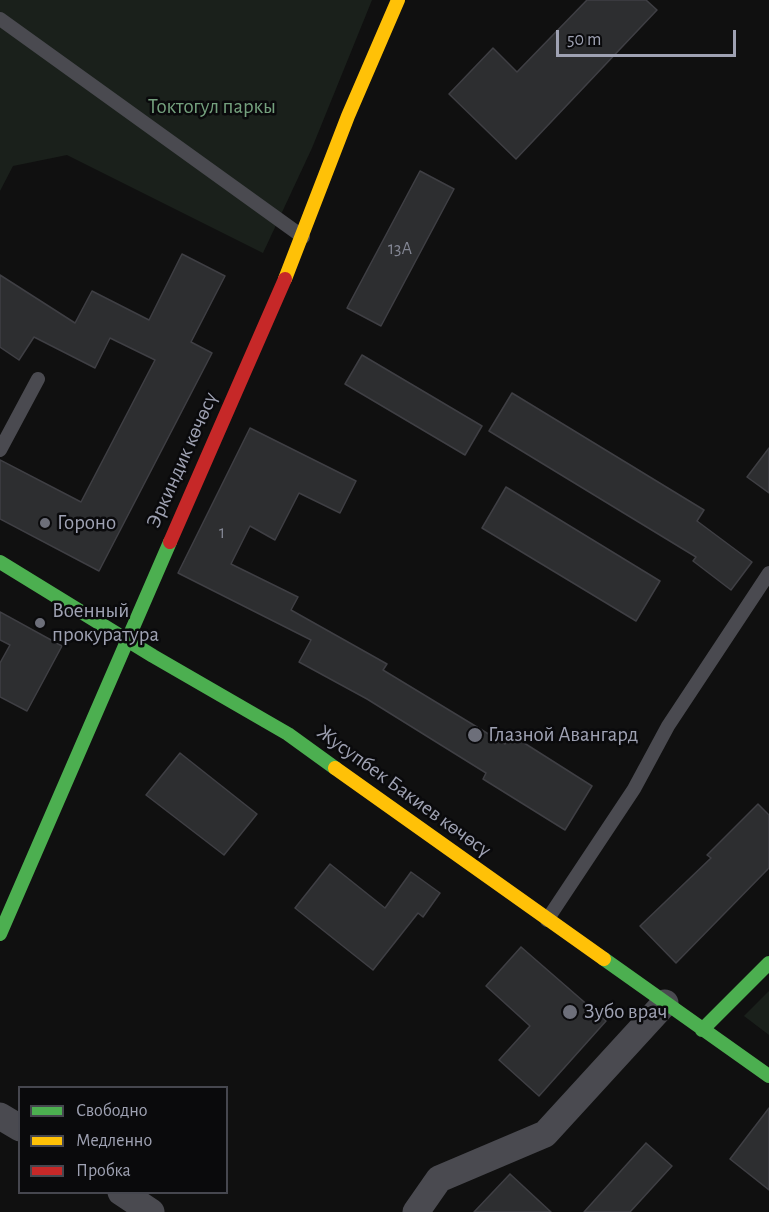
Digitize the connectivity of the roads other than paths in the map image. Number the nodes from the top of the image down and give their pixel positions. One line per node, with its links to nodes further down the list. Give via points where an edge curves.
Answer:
1 (398, 0): 3 (main road, Эркиндик көчөсү, via 348,116)
2 (0, 19): 3 (lane)
3 (303, 237): 8 (main road, Эркиндик көчөсү)
4 (38, 379): 5 (lane)
5 (0, 450)
6 (0, 562): 8 (main road, Жусупбек Бакиев көчөсү)
7 (769, 573): 10 (lane)
8 (127, 640): 9 (main road, Эркиндик көчөсү); 10 (main road, Жусупбек Бакиев көчөсү, via 288,734)
9 (10, 887): 11 (main road, Эркиндик көчөсү)
10 (548, 920): 13 (main road, Жусупбек Бакиев көчөсү)
11 (0, 934)
12 (769, 963): 14 (main road)
13 (665, 1003): 14 (main road, Жусупбек Бакиев көчөсү); 20 (street, via 545,1134 439,1179)
14 (702, 1030): 15 (main road, Жусупбек Бакиев көчөсү)
15 (769, 1076)
16 (0, 1116): 17 (street)
17 (18, 1127)
18 (124, 1194): 19 (street)
19 (151, 1212)
20 (416, 1212)

